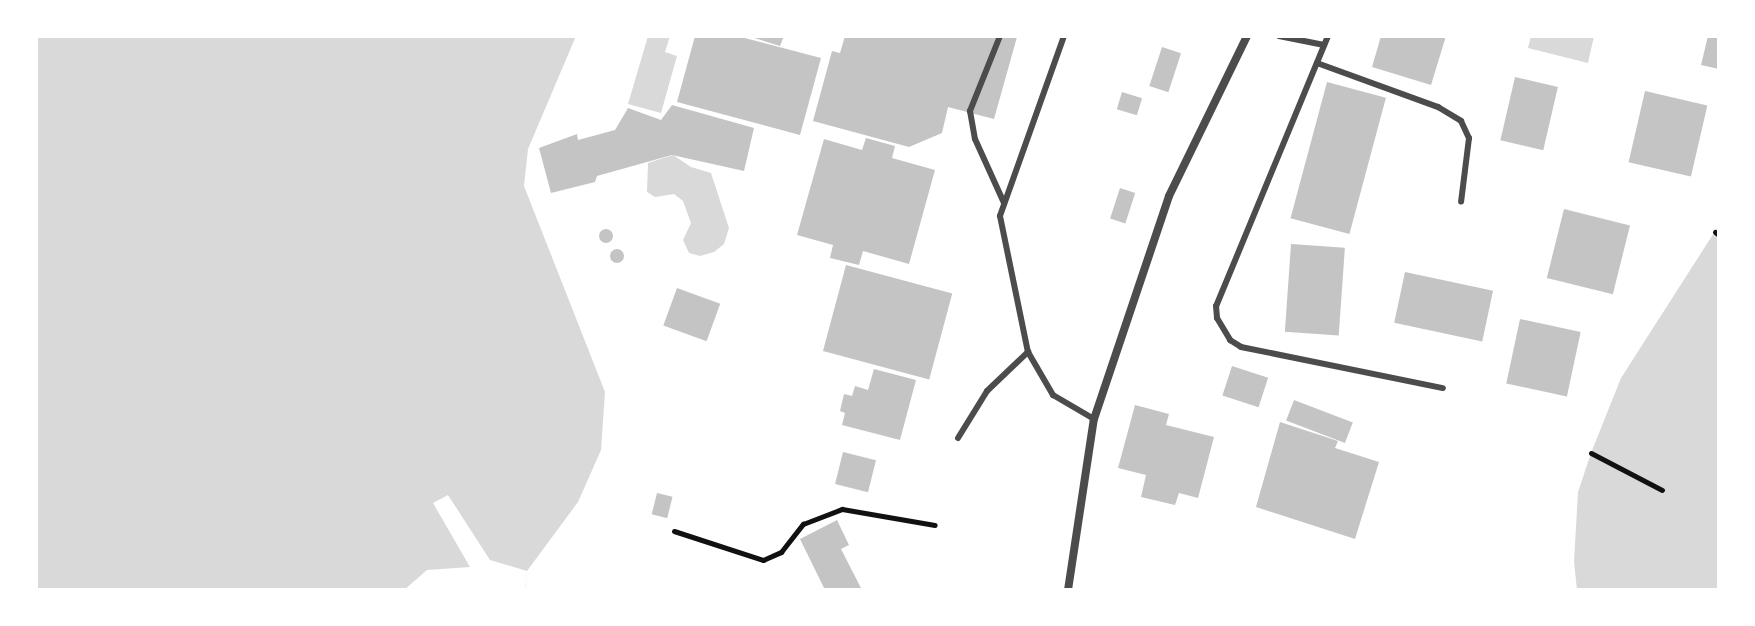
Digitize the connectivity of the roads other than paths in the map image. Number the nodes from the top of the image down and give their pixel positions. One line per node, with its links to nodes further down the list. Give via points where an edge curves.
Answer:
1 (1000, 36): 9 (lane, via 970,111 975,139)
2 (1064, 36): 9 (lane)
3 (1247, 36): 12 (street, via 1169,196)
4 (1279, 36): 6 (lane)
5 (1328, 36): 6 (lane)
6 (1324, 45): 7 (lane)
7 (1317, 63): 8 (lane, via 1438,107 1461,121 1469,138); 11 (lane, via 1216,306 1217,318 1230,340 1241,347)
8 (1461, 202)
9 (1004, 204): 10 (lane, via 1000,216)
10 (1028, 352): 12 (lane, via 1053,395); 13 (lane, via 987,391)
11 (1443, 388)
12 (1094, 419): 14 (street)
13 (958, 438)
14 (1068, 590)

